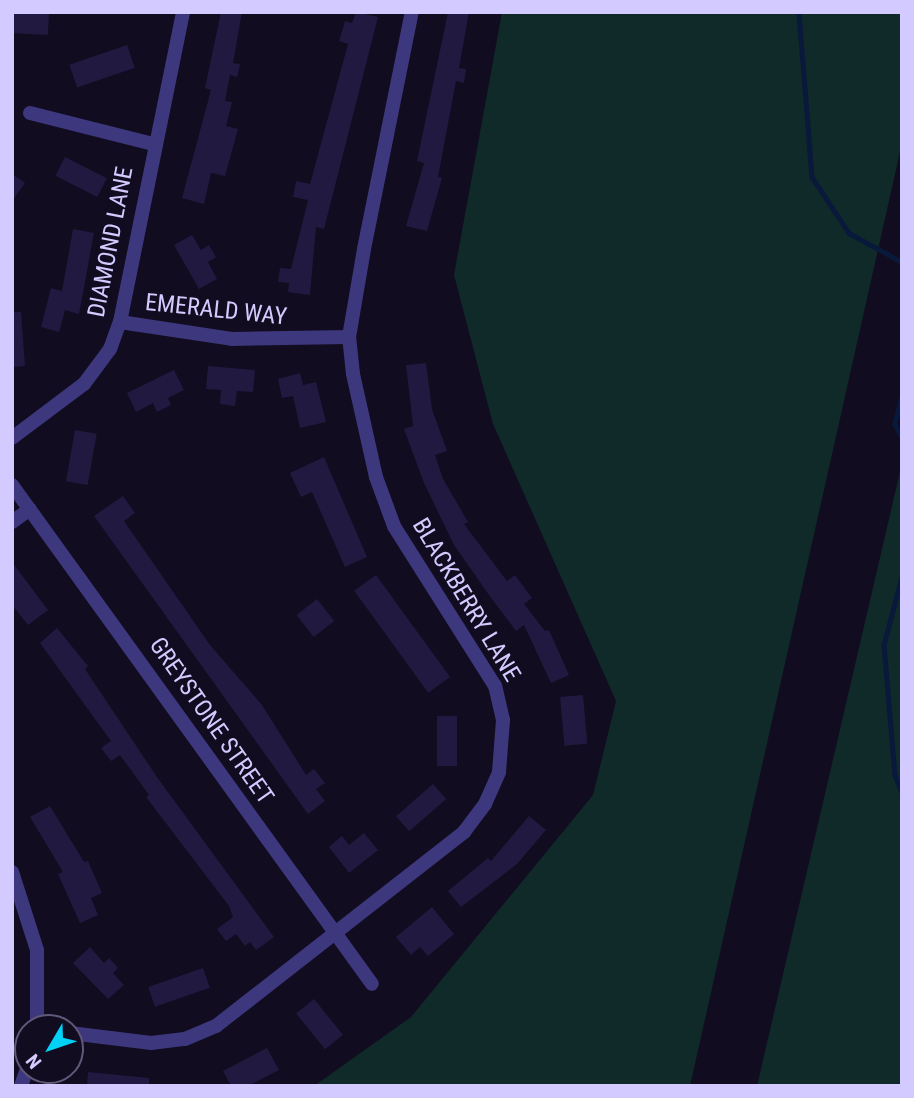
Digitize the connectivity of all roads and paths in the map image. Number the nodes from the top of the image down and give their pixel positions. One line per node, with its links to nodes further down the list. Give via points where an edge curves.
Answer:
1 (183, 12): 4 (street, DIAMOND LANE)
2 (412, 12): 6 (street, BLACKBERRY LANE)
3 (30, 113): 4 (street)
4 (153, 144): 5 (street, DIAMOND LANE)
5 (120, 322): 6 (street, EMERALD WAY, via 232,339); 7 (street, DIAMOND LANE, via 96,372)
6 (349, 337): 12 (street, BLACKBERRY LANE, via 363,426 394,526 418,571 487,670 500,702 504,737 494,789 475,819)
7 (12, 438)
8 (12, 485): 9 (street, GREYSTONE STREET)
9 (30, 509): 10 (street); 12 (street, GREYSTONE STREET)
10 (12, 522)
11 (12, 872): 14 (street, via 37,950)
12 (335, 936): 13 (street, GREYSTONE STREET); 15 (street, BLACKBERRY LANE, via 246,1007 201,1033 151,1043)
13 (372, 984)
14 (37, 1014)
15 (84, 1035)

